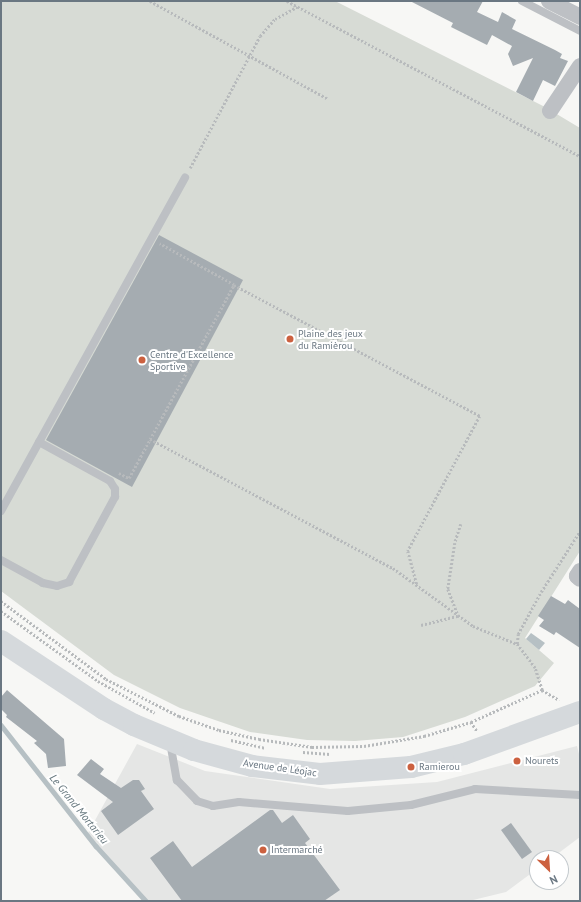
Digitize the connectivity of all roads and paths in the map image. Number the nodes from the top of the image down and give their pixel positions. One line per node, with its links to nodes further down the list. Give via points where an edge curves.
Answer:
1 (150, 1): 8 (path)
2 (287, 1): 5 (path)
3 (522, 1): 7 (lane)
4 (549, 1): 6 (street)
5 (297, 7): 8 (path, via 275,19 260,36); 12 (path)
6 (580, 17)
7 (580, 31)
8 (249, 56): 10 (path); 13 (path)
9 (580, 66): 11 (street)
10 (328, 99)
11 (550, 111)
12 (580, 156)
13 (185, 178): 14 (lane)
14 (151, 239): 15 (path); 17 (lane)
15 (234, 285): 16 (path); 25 (path, via 480,416 408,551)
16 (150, 439): 18 (path, via 129,478); 25 (path, via 394,568)
17 (39, 442): 19 (lane); 22 (lane, via 110,481 115,489 115,497 69,582 57,586 43,583)
18 (116, 471)
19 (1, 511)
20 (461, 524): 28 (path, via 455,543 448,589)
21 (580, 531): 31 (path, via 541,592 518,634)
22 (1, 560)
23 (580, 571): 24 (street, via 577,576)
24 (580, 579)
25 (417, 585): 28 (path)
26 (1, 601): 35 (path, via 106,679 179,716 219,730 312,747 364,746 424,736)
27 (1, 611): 34 (path, via 98,680)
28 (458, 615): 29 (path); 31 (path, via 474,626)
29 (421, 626)
30 (1, 641): 40 (main road, Avenue de Léojac, via 104,709)
31 (517, 644): 32 (path, via 535,668)
32 (542, 690): 33 (path); 35 (path)
33 (572, 709): 40 (main road, Avenue de Léojac, via 451,758 373,772 320,774 252,766)
34 (157, 714)
35 (470, 722): 37 (path)
36 (483, 729): 37 (path)
37 (477, 731): 38 (path)
38 (470, 733)
39 (227, 739): 41 (path)
40 (170, 741): 44 (lane, via 177,780 197,801 213,806 239,802 348,811 411,805 475,789)
41 (271, 749)
42 (302, 752): 43 (path)
43 (333, 754)
44 (580, 795)

